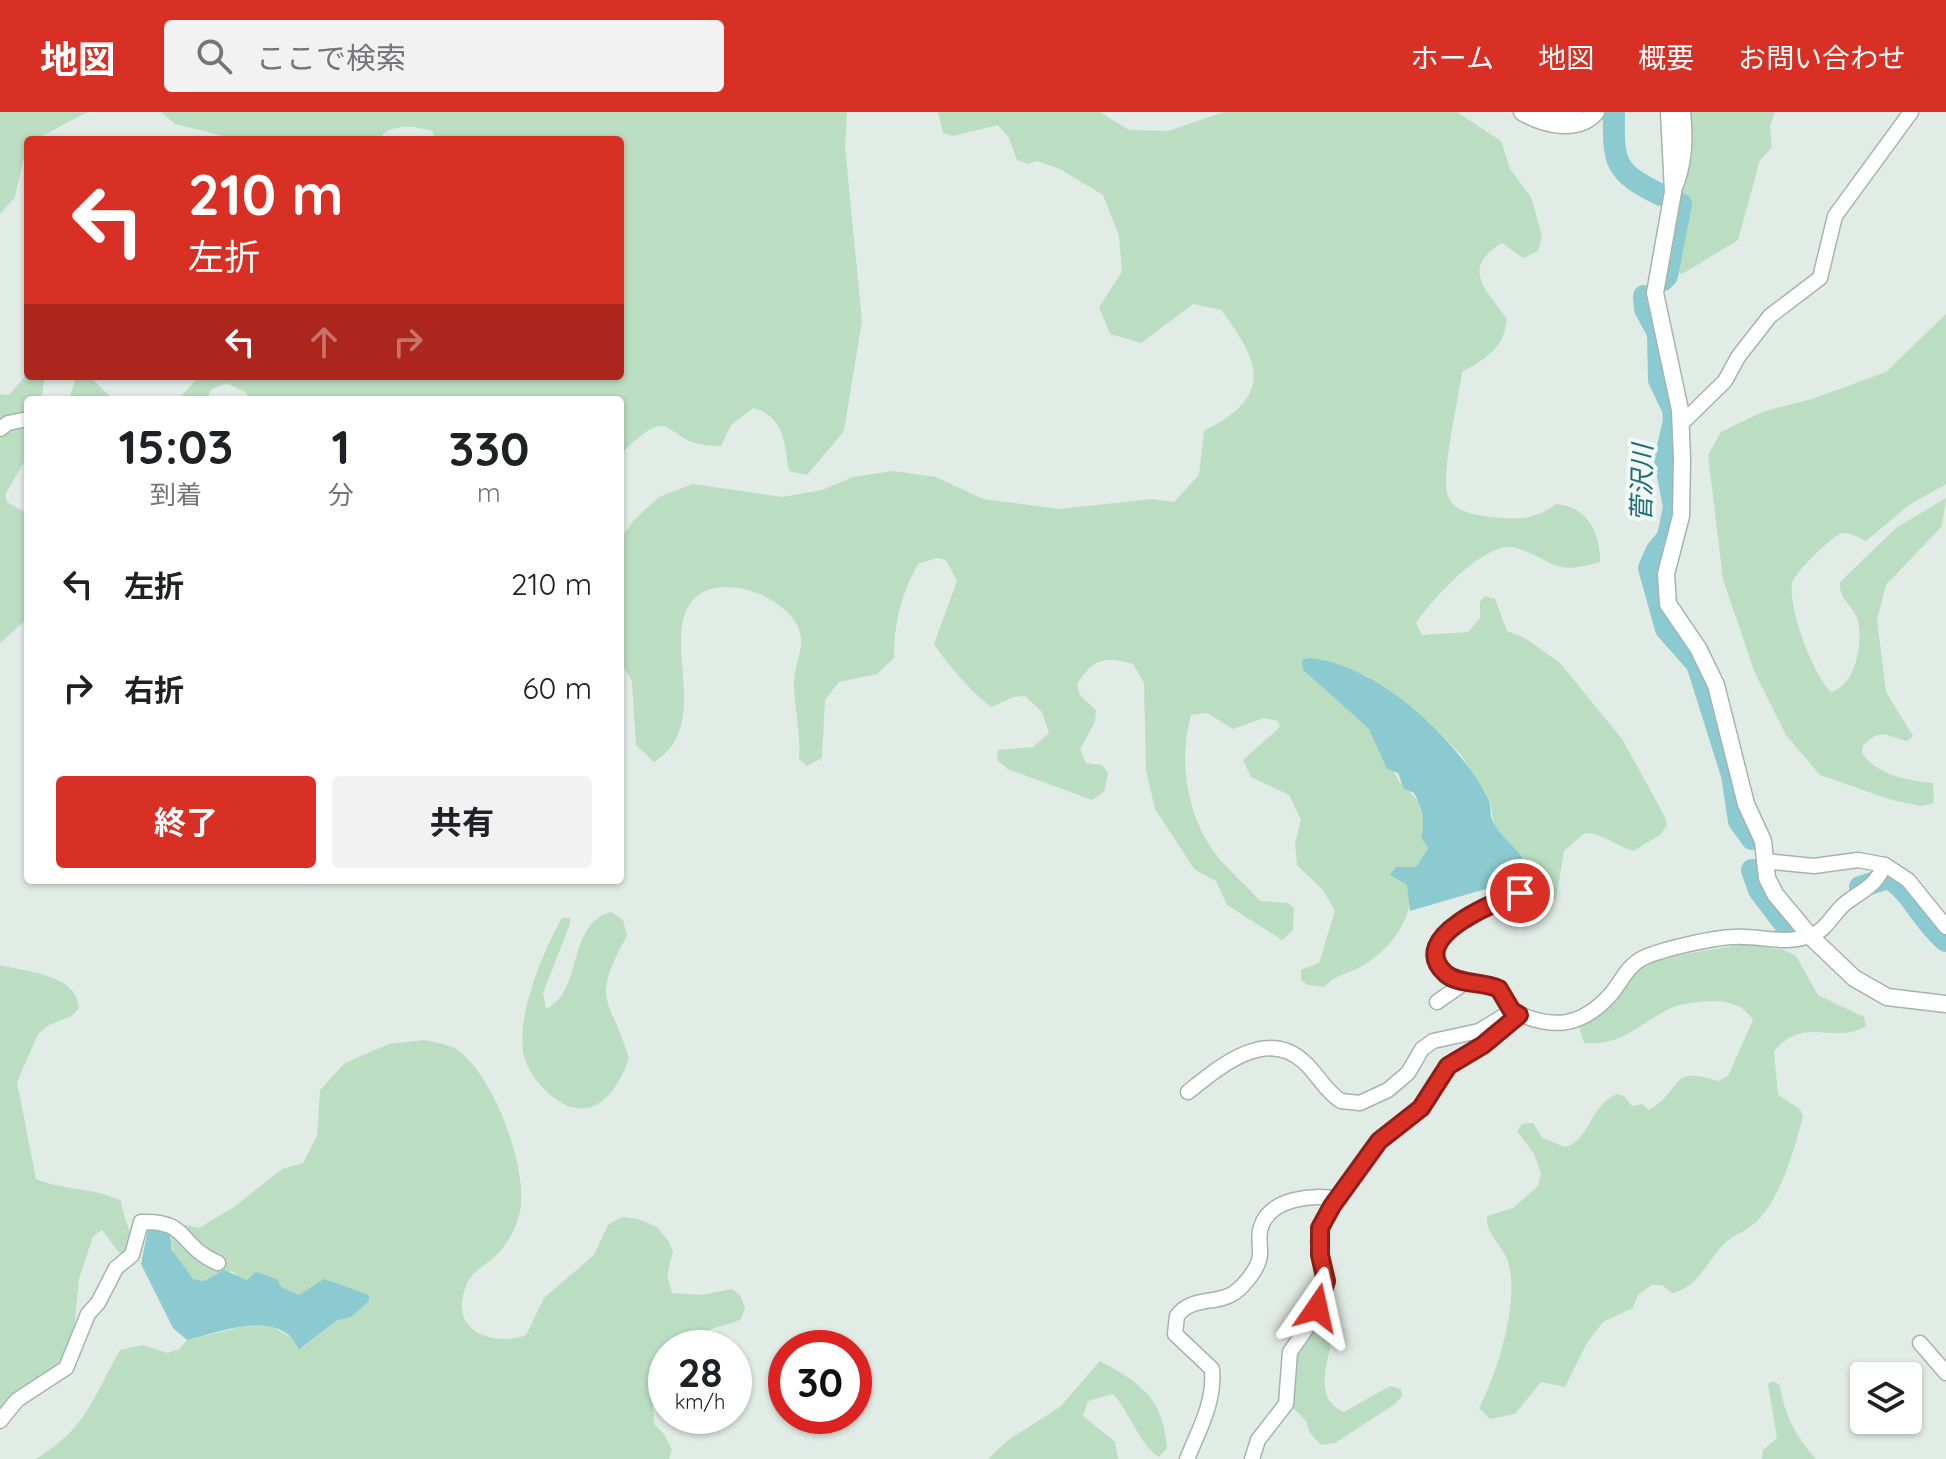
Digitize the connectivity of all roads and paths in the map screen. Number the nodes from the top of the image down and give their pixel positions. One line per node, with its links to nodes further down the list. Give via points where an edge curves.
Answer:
1 (1575, 112): 6 (street)
2 (1596, 112): 6 (street, via 1581,125)
3 (1669, 112): 7 (street)
4 (1683, 112): 7 (street, via 1686,138)
5 (1911, 112): 9 (street, via 1835,216 1820,278 1770,316 1725,381)
6 (1533, 113)
7 (1673, 192): 9 (street, via 1655,293)
8 (24, 420): 10 (street)
9 (1681, 424): 11 (street, via 1681,516 1666,574 1668,604 1716,685 1746,804 1763,841)
10 (0, 429)
11 (1764, 861): 12 (street, via 1814,866 1858,860); 15 (street, via 1775,894)
12 (1880, 874): 14 (street, via 1908,880); 15 (street)
13 (1520, 893): 16 (street, via 1471,914 1446,932 1437,952 1443,971)
14 (1946, 927)
15 (1810, 936): 18 (street, via 1854,978 1887,997); 19 (street, via 1779,942 1731,937 1645,957 1623,975 1611,995 1578,1019 1553,1025)
16 (1467, 981): 17 (street); 19 (street, via 1499,989)
17 (1437, 1002)
18 (1946, 1004)
19 (1516, 1013): 20 (street, via 1479,1031 1433,1041 1400,1081 1360,1103 1341,1101 1304,1062 1270,1048 1247,1052); 21 (street, via 1483,1045 1448,1066 1421,1108 1379,1141)
20 (1188, 1092)
21 (1337, 1199): 26 (street, via 1305,1197 1275,1209 1261,1227 1260,1260 1242,1286 1226,1297 1191,1304 1177,1316 1175,1334 1212,1369 1213,1381 1213,1395); 27 (street, via 1320,1228 1324,1289 1290,1352 1286,1404 1258,1440)
22 (218, 1263): 25 (street, via 196,1254 174,1225 141,1222 132,1255 116,1268 88,1314 66,1368 17,1400)
23 (1920, 1343): 24 (street)
24 (1946, 1373)
25 (0, 1421)
26 (1187, 1459)
27 (1252, 1459)

